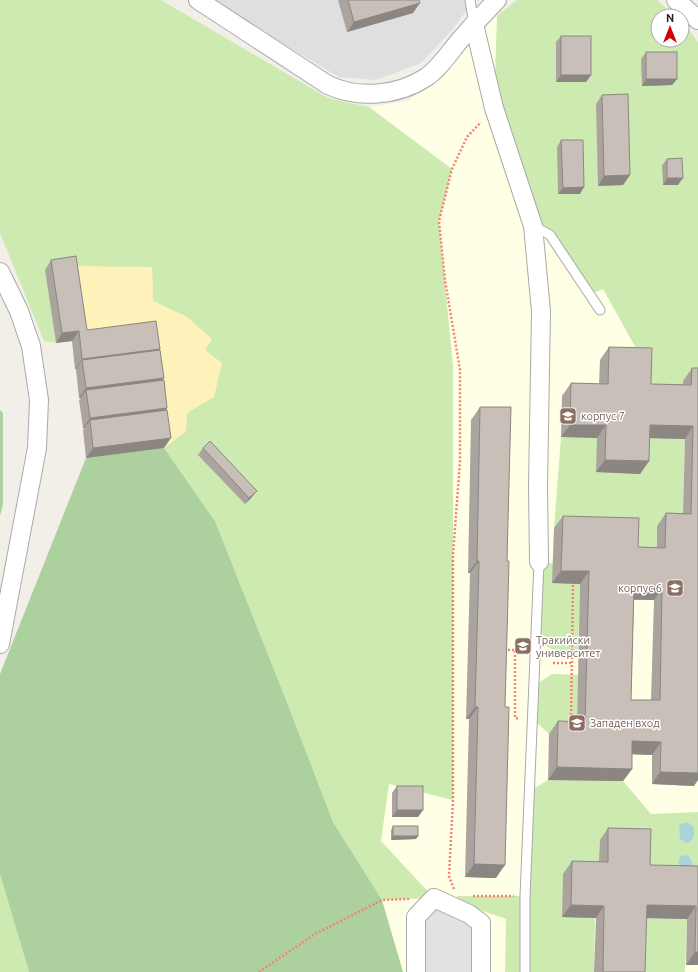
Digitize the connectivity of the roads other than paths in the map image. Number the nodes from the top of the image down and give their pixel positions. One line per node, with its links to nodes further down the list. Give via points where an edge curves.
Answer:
1 (198, 0): 6 (street, via 328,85 341,91 359,94 393,91 425,78)
2 (470, 0): 6 (lane)
3 (497, 0): 6 (street)
4 (676, 0): 5 (street)
5 (698, 20)
6 (474, 24): 7 (street, via 494,108)
7 (533, 226): 9 (lane, via 550,235); 10 (street, via 541,311)
8 (0, 272): 11 (street, via 19,311 31,346 39,400 37,448)
9 (600, 310)
10 (539, 562): 14 (lane, via 525,896)
11 (0, 644)
12 (416, 972): 13 (street, via 416,917 434,898 482,923)
13 (482, 972)
14 (525, 972)

